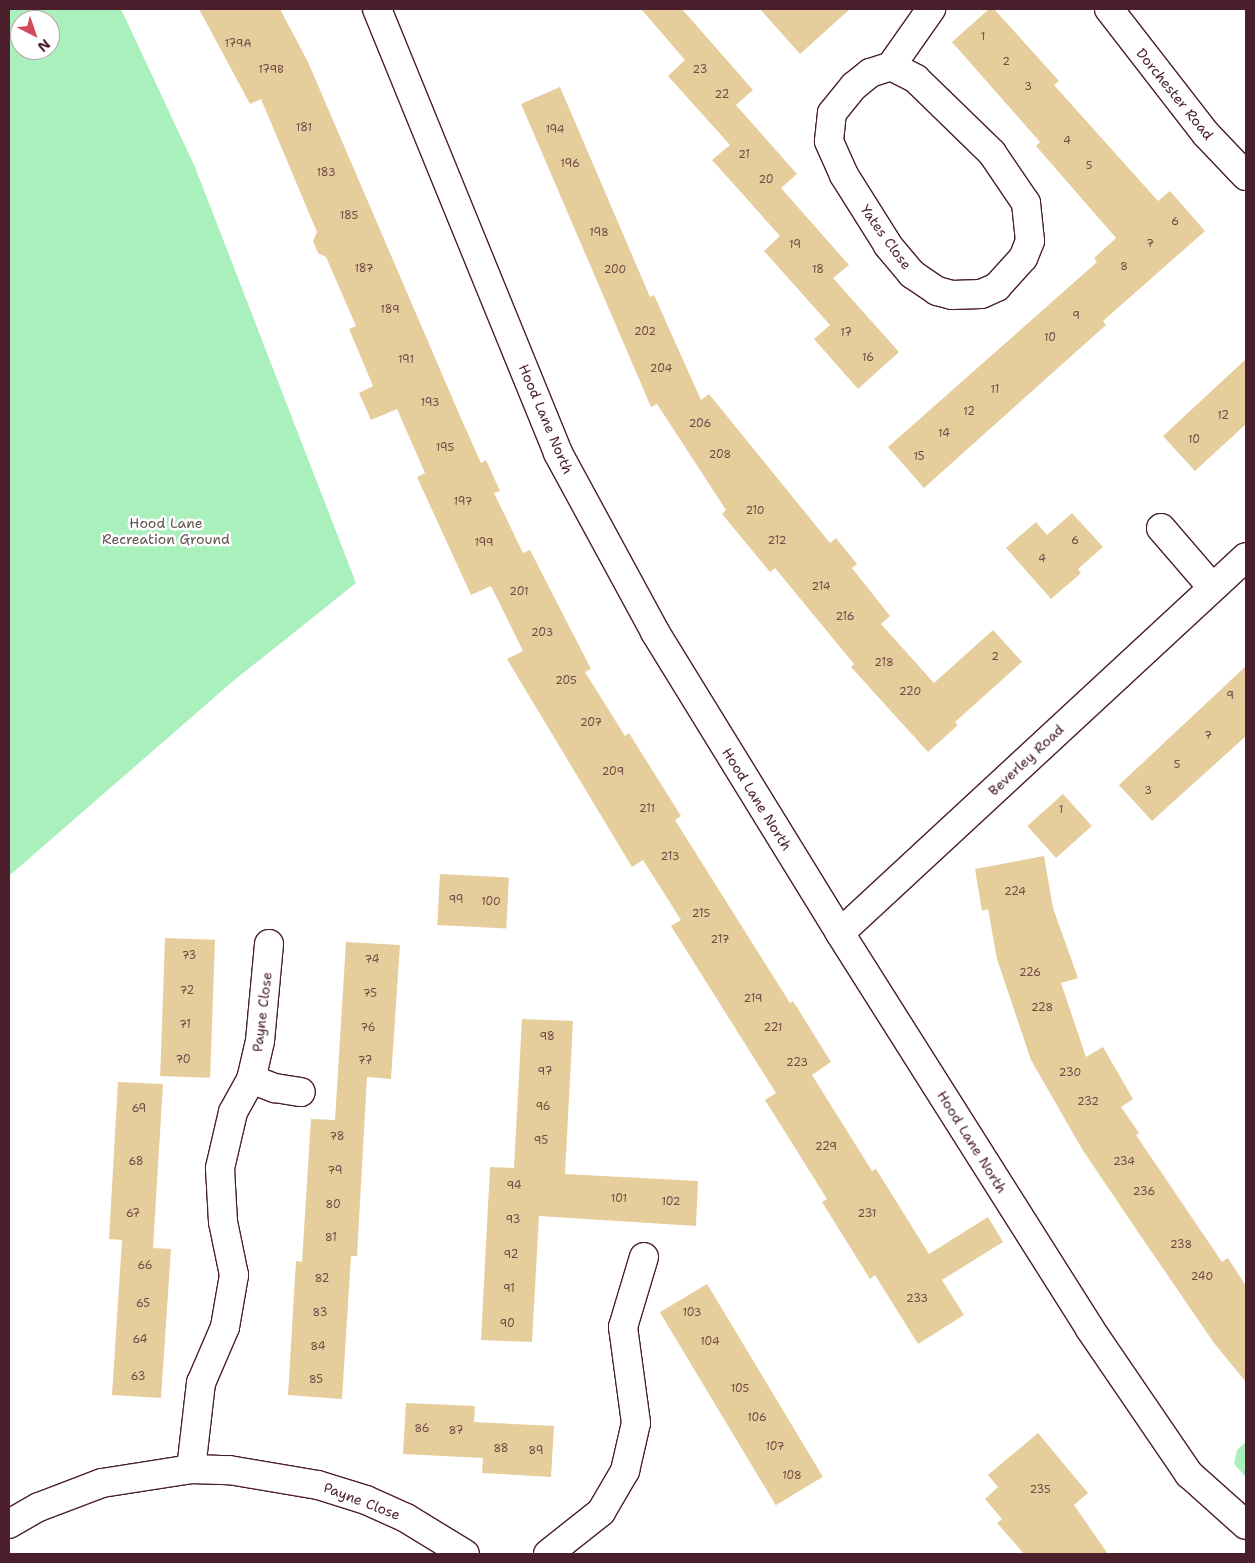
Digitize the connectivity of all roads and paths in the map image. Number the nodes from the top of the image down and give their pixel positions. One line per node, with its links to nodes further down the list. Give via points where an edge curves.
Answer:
1 (377, 9): 9 (street, Hood Lane North, via 558,452 655,632)
2 (931, 9): 4 (street)
3 (1109, 9): 5 (street, Dorchester Road, via 1206,134)
4 (891, 66): 4 (street, Yates Close, via 916,79 992,153 1026,203 1030,241 1023,258 998,287 981,294 952,295 937,291 912,274 888,246 853,191 829,141 832,114 854,86 870,73)
5 (1241, 160)
6 (1161, 528): 8 (street)
7 (1246, 556): 8 (street, Beverley Road)
8 (1212, 586): 9 (street, Beverley Road)
9 (840, 933): 16 (street, Hood Lane North, via 1090,1328 1178,1458 1189,1474)
10 (269, 944): 11 (street, Payne Close, via 260,1041)
11 (251, 1079): 12 (street, via 275,1088); 14 (street, Payne Close, via 233,1112 220,1168 223,1222 234,1275 225,1327 200,1383)
12 (301, 1092)
13 (644, 1257): 18 (street, via 623,1327 636,1423 625,1471 601,1512)
14 (191, 1469): 15 (street, Payne Close, via 102,1484 39,1506); 17 (street, Payne Close, via 229,1470 326,1487 406,1518)
15 (9, 1524)
16 (1246, 1525)
17 (465, 1554)
18 (548, 1554)

